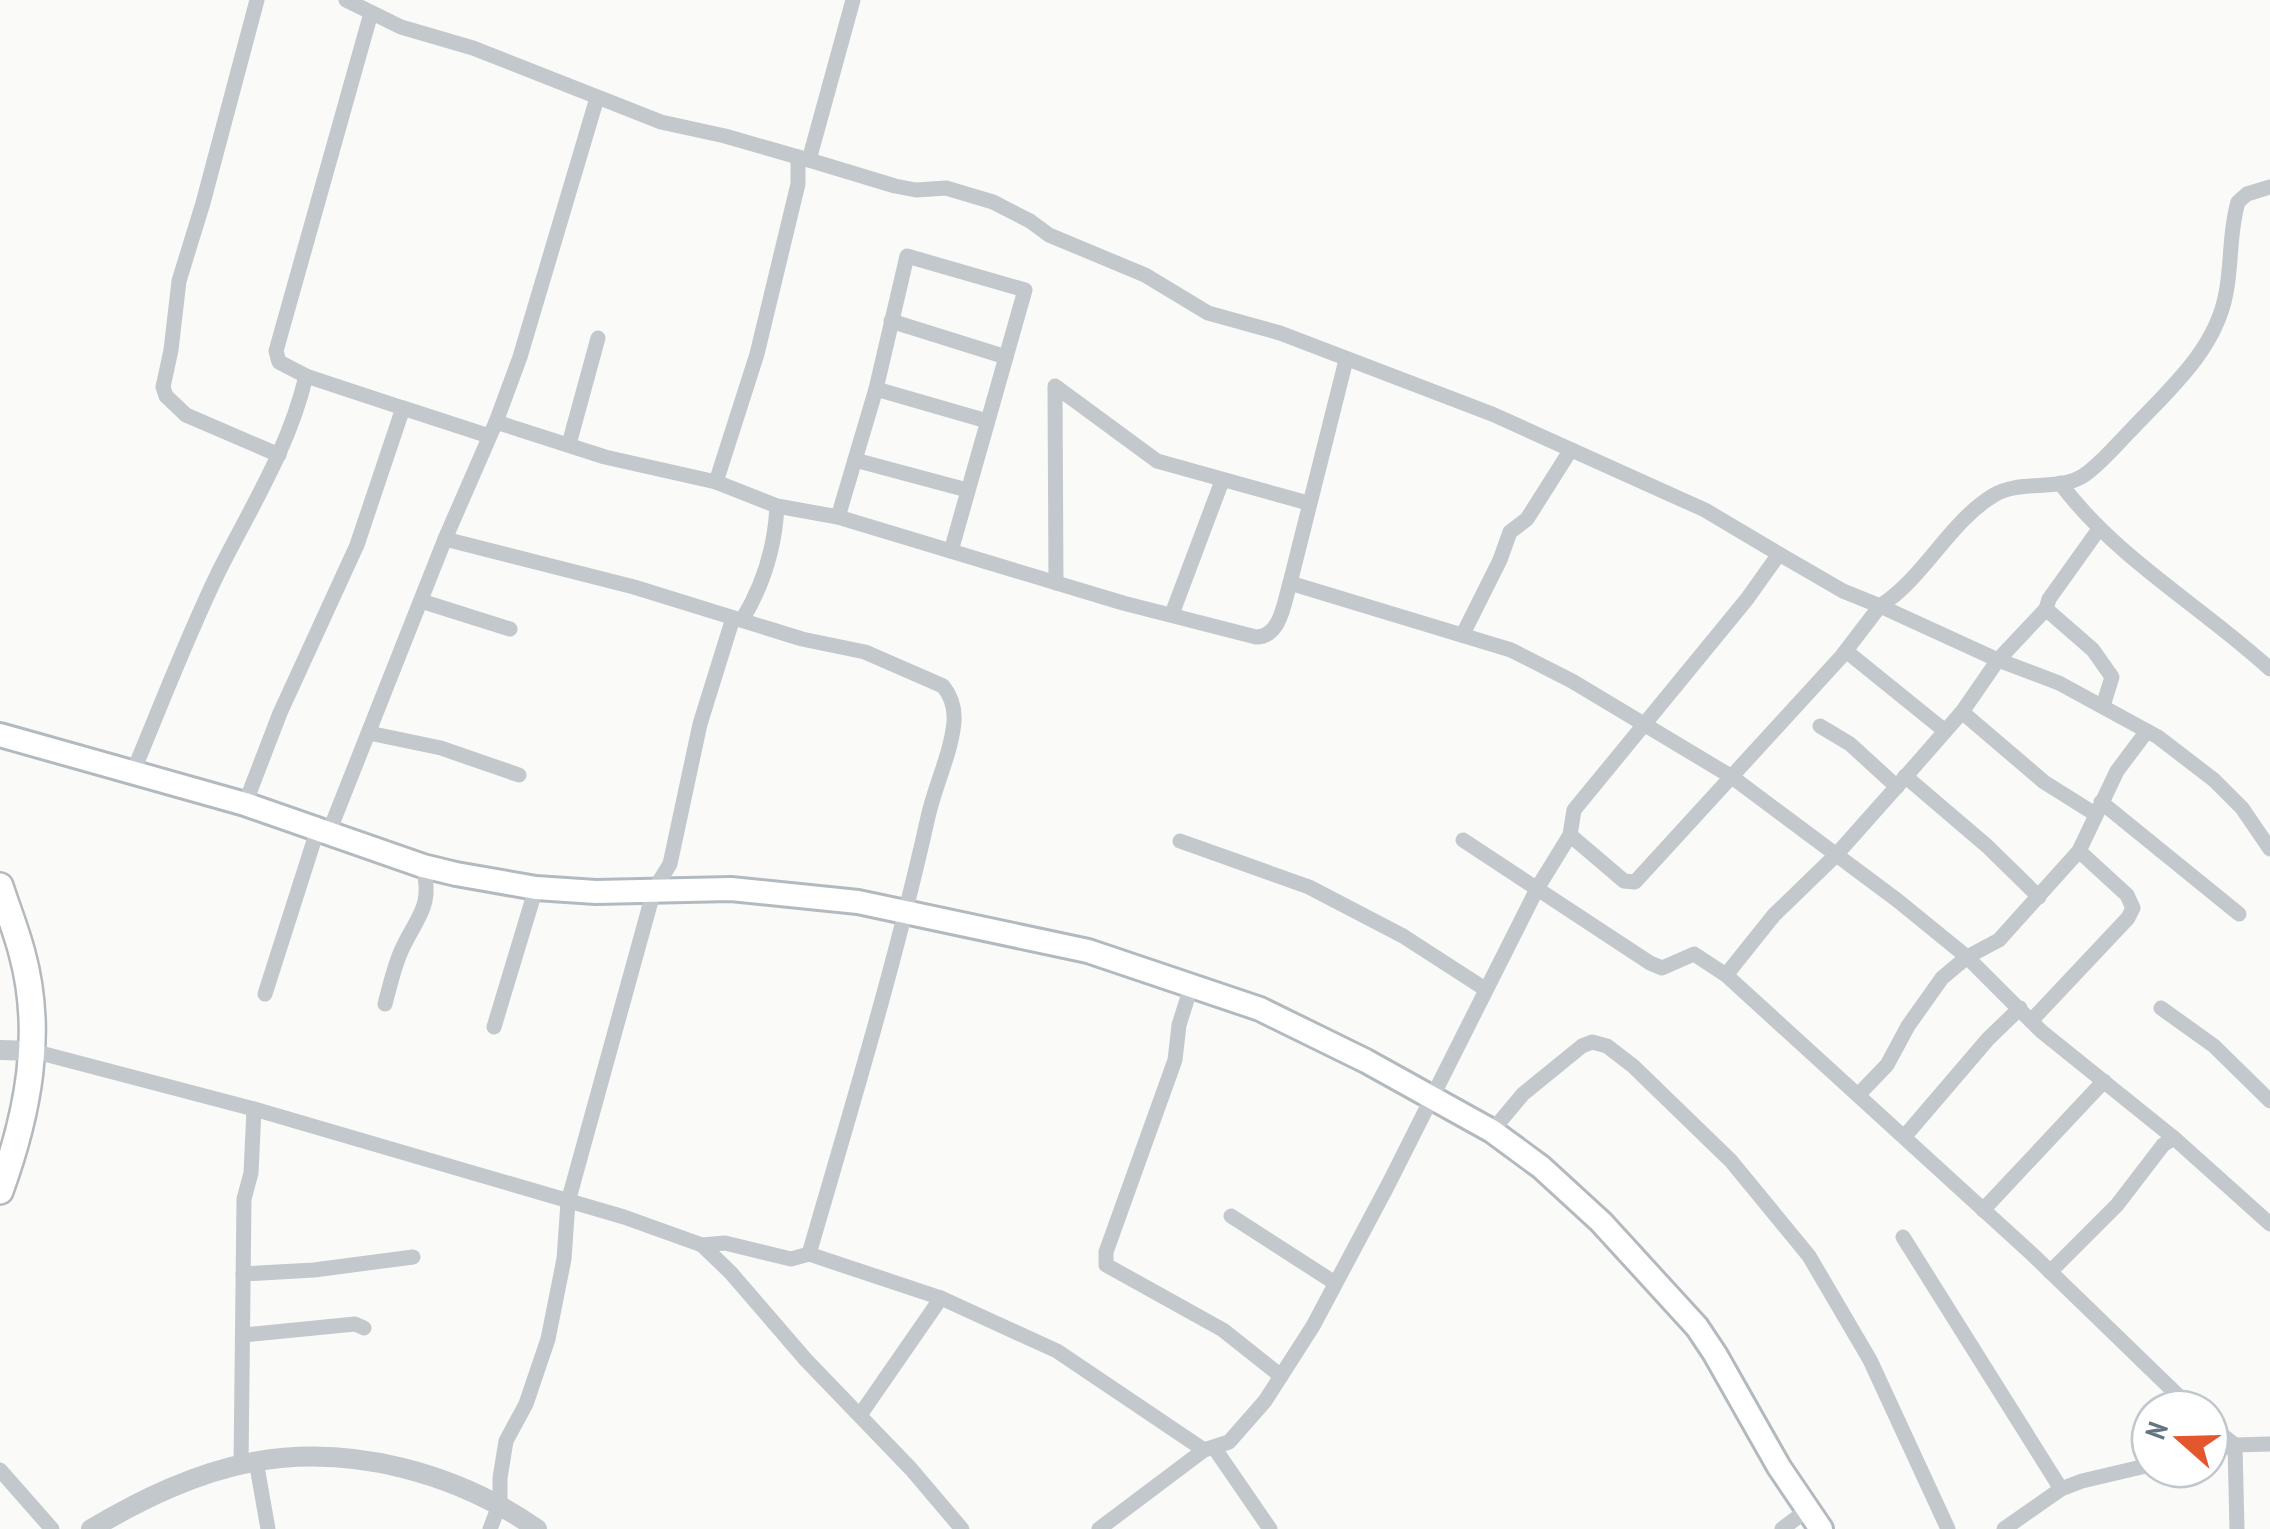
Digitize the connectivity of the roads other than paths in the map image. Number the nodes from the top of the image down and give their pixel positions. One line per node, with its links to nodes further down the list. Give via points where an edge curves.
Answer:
1 (256, 0): 19 (street, via 179,281 163,387 186,414)
2 (346, 0): 4 (street)
3 (853, 0): 6 (street)
4 (371, 13): 5 (street); 12 (street, via 276,351 279,362)
5 (597, 98): 6 (street, via 687,130); 16 (street)
6 (803, 159): 11 (street, via 906,189 970,194 1145,275 1208,312); 22 (street, via 757,354)
7 (2268, 187): 23 (street, via 2238,202 2226,294 2206,345 2110,452 2085,474)
8 (892, 321): 10 (street); 10 (street, via 907,256 968,271 1025,290); 13 (street)
9 (598, 338): 17 (street)
10 (1006, 357): 15 (street)
11 (1346, 360): 18 (street); 25 (street)
12 (306, 376): 14 (street); 19 (street)
13 (876, 389): 15 (street); 20 (street)
14 (403, 408): 16 (street); 56 (street, via 357,545)
15 (987, 420): 24 (street)
16 (492, 429): 17 (street); 29 (street)
17 (569, 444): 22 (street)
18 (1570, 450): 31 (street, via 1705,510); 40 (street, via 1526,519 1510,532)
19 (279, 455): 52 (street, via 219,572)
20 (855, 460): 24 (street); 27 (street)
21 (1222, 481): 25 (street); 33 (street, via 1157,461 1055,386); 37 (street)
22 (716, 482): 26 (street)
23 (2060, 483): 28 (street); 35 (street, via 1995,494)
24 (967, 490): 30 (street)
25 (1308, 503): 32 (street)
26 (777, 506): 27 (street); 38 (street, via 767,569)
27 (838, 517): 30 (street)
28 (2099, 529): 36 (street); 43 (street)
29 (445, 539): 34 (street); 38 (street)
30 (951, 551): 33 (street)
31 (1779, 554): 35 (street); 46 (street)
32 (1290, 583): 37 (street, via 1274,629 1264,637); 40 (street)
33 (1056, 584): 37 (street)
34 (420, 601): 39 (street); 50 (street)
35 (1880, 606): 41 (street); 42 (street)
36 (2046, 609): 42 (street); 44 (street, via 2112,677)
37 (1172, 614)
38 (737, 619): 69 (street, via 700,724 670,864); 71 (street, via 865,652 944,686 950,695 954,726)
39 (510, 629)
40 (1463, 634): 46 (street, via 1540,664)
41 (1846, 650): 48 (street); 54 (street)
42 (1998, 660): 44 (street); 45 (street)
43 (2270, 668)
44 (2103, 706): 49 (street)
45 (1962, 712): 48 (street); 57 (street, via 2044,782)
46 (1644, 725): 54 (street); 59 (street, via 1574,810)
47 (1820, 726): 55 (street)
48 (1945, 731): 55 (street)
49 (2147, 731): 57 (street); 62 (street, via 2214,780)
50 (368, 732): 53 (street); 58 (street)
51 (0, 733): 52 (main road)
52 (134, 772): 56 (main road)
53 (518, 775)
54 (1732, 777): 59 (street, via 1635,882 1624,881); 64 (street)
55 (1901, 781): 64 (street); 70 (street, via 1973,833)
56 (245, 804): 58 (main road)
57 (2098, 808): 63 (street); 72 (street)
58 (324, 830): 65 (main road); 77 (street)
59 (1570, 835): 67 (street)
60 (1464, 840): 67 (street)
61 (1180, 841): 76 (street, via 1309,886)
62 (2270, 849)
63 (2078, 851): 70 (street); 80 (street, via 2127,894 2133,908)
64 (1836, 856): 73 (street); 74 (street, via 1774,915)
65 (423, 866): 68 (main road); 78 (street, via 426,910 401,951)
66 (0, 886): 83 (highway, via 23,954)
67 (1538, 887): 74 (street, via 1656,966 1694,954); 76 (street)
68 (536, 888): 69 (main road); 81 (street)
69 (654, 890): 71 (main road, via 818,896); 93 (street)
70 (2039, 898): 73 (street, via 1998,940)
71 (906, 914): 75 (main road, via 1088,951); 99 (street)
72 (2239, 914)
73 (1968, 957): 80 (street); 85 (street, via 1942,978 1887,1065)
74 (1726, 975): 85 (street)
75 (1192, 987): 86 (main road, via 1282,1018); 107 (street, via 1175,1060 1106,1265 1223,1330)
76 (1485, 989): 86 (street)
77 (265, 994)
78 (385, 1004)
79 (2161, 1008): 87 (street, via 2214,1046)
80 (2025, 1014): 84 (street); 90 (street, via 1988,1039)
81 (494, 1027)
82 (0, 1050): 83 (street)
83 (32, 1051): 88 (street); 92 (highway, via 16,1148)
84 (2104, 1081): 91 (street); 94 (street)
85 (1859, 1094): 90 (street)
86 (1430, 1098): 89 (main road); 103 (street)
87 (2270, 1101)
88 (254, 1109): 93 (street); 102 (street)
89 (1492, 1131): 120 (main road, via 1602,1222 1685,1314 1716,1354); 130 (street, via 1523,1094 1582,1046 1607,1046 1633,1066 1731,1162 1818,1270 1870,1360)
90 (1905, 1136): 94 (street)
91 (2174, 1138): 96 (street); 101 (street)
92 (0, 1191)
93 (568, 1202): 98 (street); 119 (street, via 548,1339 506,1441)
94 (1983, 1210): 101 (street)
95 (1231, 1216): 103 (street)
96 (2270, 1224)
97 (1903, 1237): 118 (street)
98 (702, 1245): 99 (street, via 726,1243 791,1259); 109 (street)
99 (809, 1254): 104 (street)
100 (413, 1257): 102 (street)
101 (2050, 1272): 108 (street)
102 (243, 1274): 106 (street)
103 (1335, 1282): 107 (street)
104 (941, 1298): 109 (street); 114 (street, via 1057,1351)
105 (364, 1328): 106 (street)
106 (244, 1335): 115 (street)
107 (1282, 1376): 114 (street, via 1244,1427)
108 (2171, 1389)
109 (860, 1415): 126 (street)
110 (2230, 1441): 112 (street)
111 (2270, 1444): 112 (street)
112 (2235, 1445): 113 (street); 132 (street)
113 (2230, 1446)
114 (1210, 1450): 127 (street); 128 (street)
115 (248, 1463): 119 (street, via 366,1461 411,1470); 122 (street, via 178,1484); 123 (street)
116 (0, 1470): 121 (street)
117 (2130, 1470): 118 (street)
118 (2061, 1489): 131 (street)
119 (500, 1504): 124 (street); 125 (street)
120 (1814, 1520): 129 (street)
121 (52, 1529)
122 (91, 1529)
123 (268, 1529)
124 (490, 1529)
125 (537, 1529)
126 (962, 1529)
127 (1098, 1529)
128 (1270, 1529)
129 (1782, 1529)
130 (1948, 1529)
131 (2004, 1529)
132 (2237, 1529)

